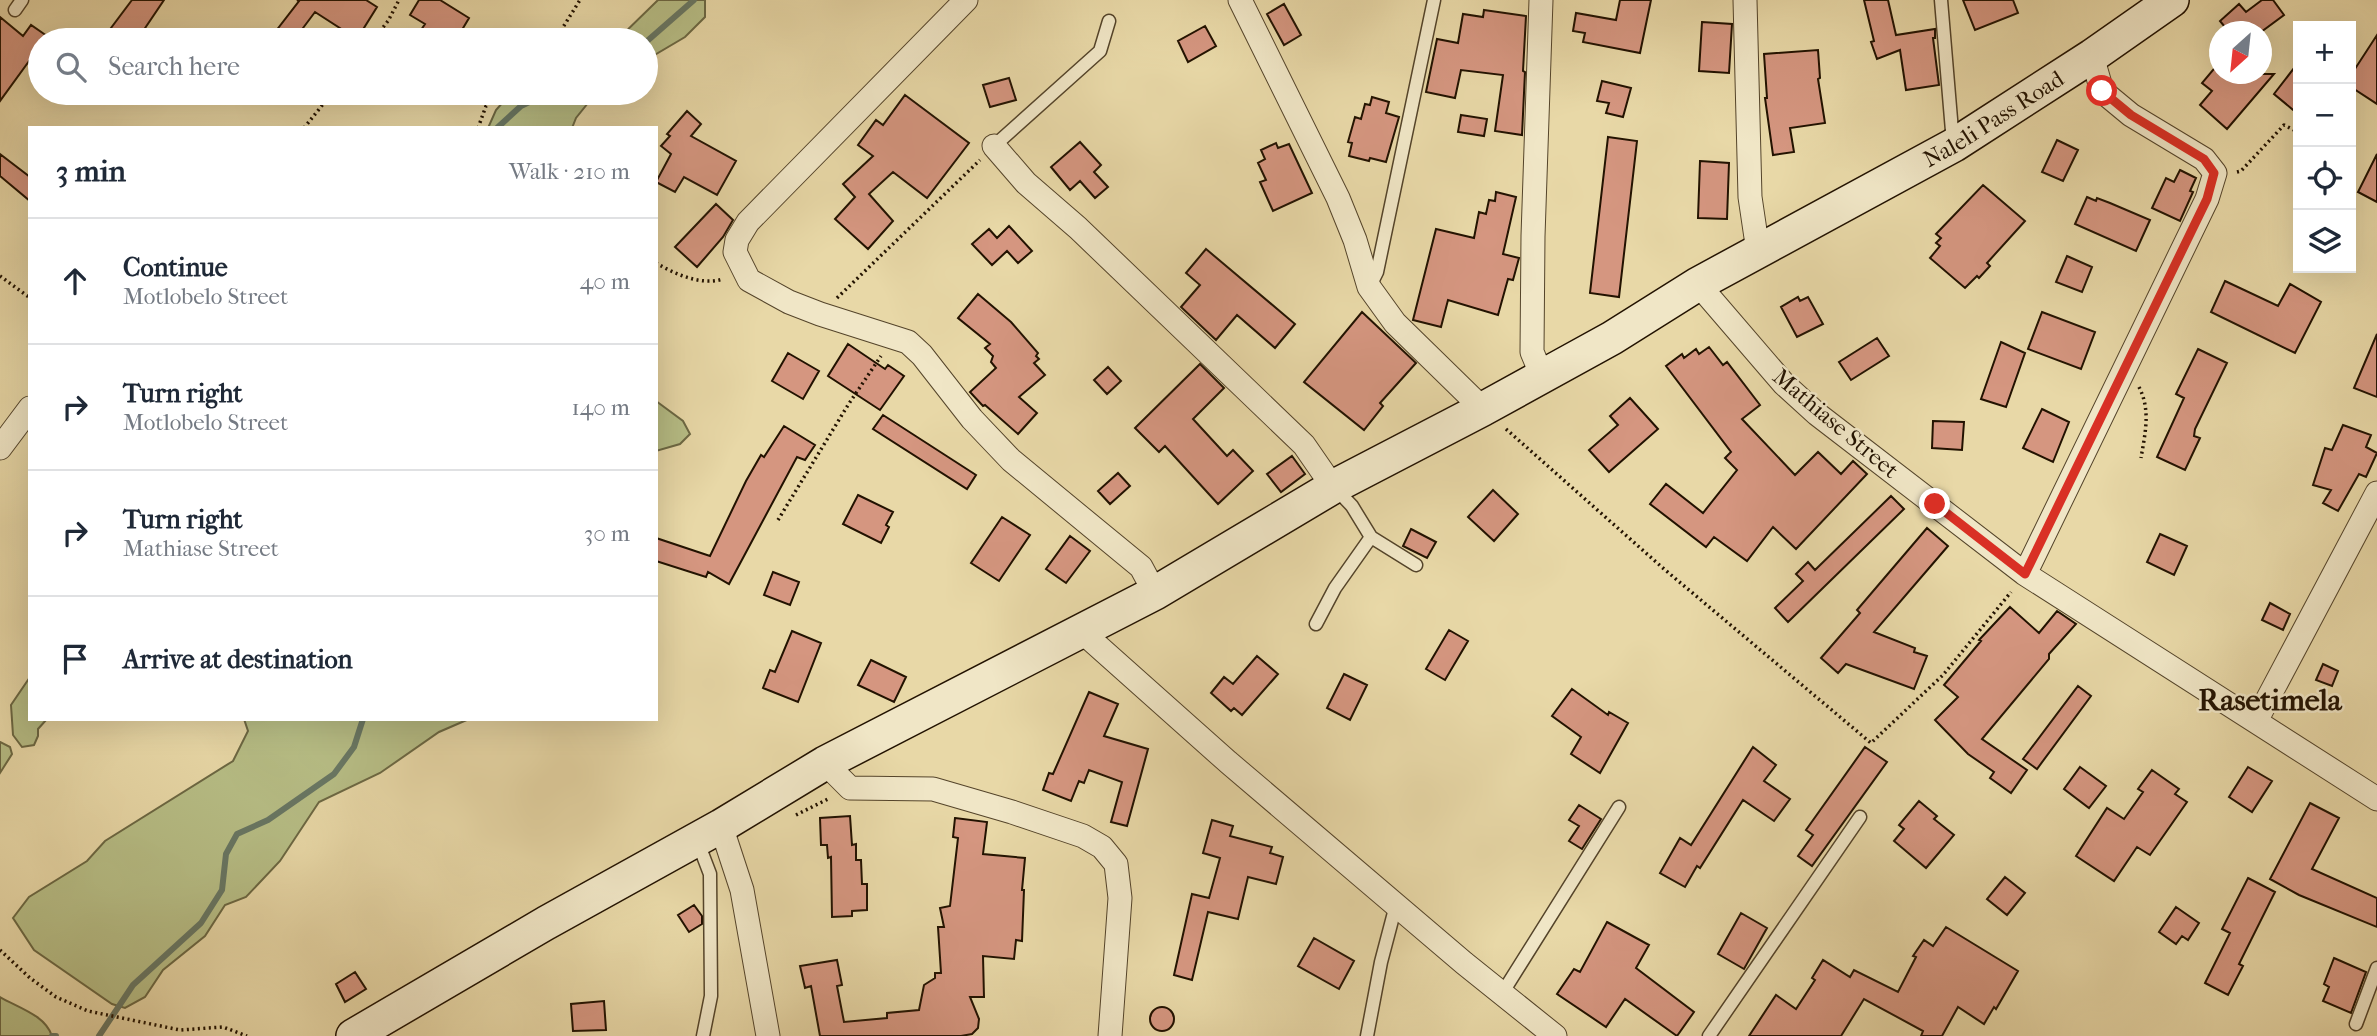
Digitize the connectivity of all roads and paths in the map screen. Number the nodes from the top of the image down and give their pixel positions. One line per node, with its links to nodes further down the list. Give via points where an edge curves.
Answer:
1 (399, 0): 11 (path)
2 (580, 0): 12 (path)
3 (966, 0): 24 (street, via 748,222 735,252)
4 (1240, 0): 27 (street, via 1338,198)
5 (1434, 0): 27 (lane, via 1377,272)
6 (1541, 0): 32 (street, via 1532,352)
7 (1745, 0): 22 (street, via 1750,197)
8 (1941, 0): 19 (lane)
9 (2172, 0): 13 (main road, Naleli Pass Road)
10 (1109, 21): 20 (lane, via 1100,51)
11 (382, 28)
12 (562, 28)
13 (2092, 56): 19 (main road, Naleli Pass Road); 21 (street, via 2102,91 2131,115 2204,159)
14 (322, 105): 16 (path)
15 (487, 105): 17 (path)
16 (306, 126)
17 (479, 126)
18 (2293, 130): 21 (path, via 2284,125 2242,170)
19 (1954, 145): 22 (main road, Naleli Pass Road)
20 (994, 146): 29 (path); 37 (street, via 1026,183 1304,445)
21 (2214, 173): 31 (street, via 2207,199)
22 (1758, 251): 26 (main road, Naleli Pass Road)
23 (658, 264): 24 (path, via 693,279 718,281)
24 (746, 272): 29 (street, via 749,280)
25 (0, 276): 28 (path)
26 (1698, 284): 32 (main road, Naleli Pass Road); 42 (street, Mathiase Street, via 1792,392)
27 (1369, 287): 33 (street, via 1395,323)
28 (28, 297)
29 (820, 314): 30 (street)
30 (894, 337): 39 (path); 43 (street, via 922,355 1011,460 1141,568)
31 (2124, 371): 36 (path, via 2137,382 2146,401); 42 (street)
32 (1542, 376): 33 (main road, Naleli Pass Road)
33 (1483, 410): 37 (main road, Naleli Pass Road); 42 (path, via 1871,743 1943,675)
34 (28, 411): 35 (street)
35 (0, 448)
36 (2141, 458)
37 (1334, 487): 40 (lane); 43 (main road, Naleli Pass Road)
38 (2377, 493): 46 (street)
39 (778, 520)
40 (1371, 537): 41 (lane); 44 (lane)
41 (1416, 565)
42 (2025, 574): 46 (street, Mathiase Street)
43 (1156, 593): 45 (main road, Naleli Pass Road)
44 (1316, 624)
45 (1081, 631): 47 (main road, Naleli Pass Road); 54 (street)
46 (2256, 721): 49 (street, Mathiase Street)
47 (825, 763): 48 (street); 53 (main road, Naleli Pass Road)
48 (850, 788): 51 (path); 63 (street, via 933,789 1083,836 1102,847 1116,863 1120,898)
49 (2377, 799)
50 (1619, 807): 57 (lane)
51 (796, 815)
52 (1860, 817): 66 (lane)
53 (709, 833): 60 (main road, Naleli Pass Road, via 386,1022); 61 (lane, via 711,996); 62 (street, via 742,890)
54 (1396, 905): 57 (street); 64 (lane)
55 (0, 950): 59 (path, via 57,998 88,1012 180,1030 223,1027)
56 (2377, 968): 58 (lane)
57 (1503, 992): 65 (street)
58 (2356, 1024)
59 (247, 1036)
60 (352, 1036)
61 (703, 1036)
62 (768, 1036)
63 (1110, 1036)
64 (1367, 1036)
65 (1555, 1036)
66 (1709, 1036)

